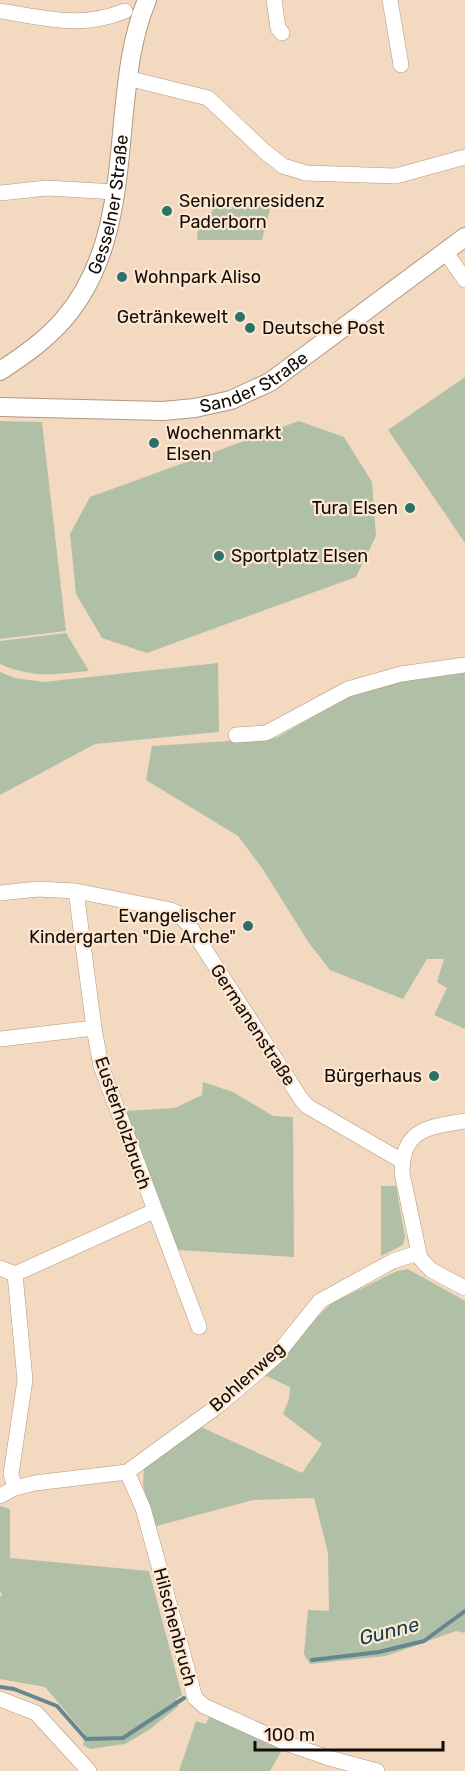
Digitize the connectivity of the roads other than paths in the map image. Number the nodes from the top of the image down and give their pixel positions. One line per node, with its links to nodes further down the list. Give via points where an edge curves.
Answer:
1 (274, 0): 5 (street)
2 (390, 0): 6 (street)
3 (132, 7): 4 (street, via 110,17 74,23); 7 (street, Gesselner Straße)
4 (0, 11)
5 (282, 33)
6 (401, 65)
7 (127, 78): 8 (street, via 208,98 283,166 306,173 396,176); 9 (street, Gesselner Straße)
8 (465, 157)
9 (116, 192): 10 (street, via 47,188); 14 (street, Gesselner Straße, via 100,255 74,305 43,339)
10 (0, 193)
11 (465, 237): 12 (street, Sander Straße)
12 (445, 251): 13 (street); 15 (street, Sander Straße, via 270,382 231,400 163,411)
13 (465, 280)
14 (0, 371)
15 (0, 407)
16 (465, 665): 17 (street, via 401,674 348,689 266,733)
17 (236, 735)
18 (76, 891): 19 (street, Germanenstraße); 20 (street, Eusterholzbruch); 23 (street, Germanenstraße, via 177,913 189,925 300,1099)
19 (0, 893)
20 (94, 1028): 21 (street); 24 (street, Eusterholzbruch, via 100,1066)
21 (0, 1039)
22 (465, 1121): 23 (street, via 422,1130 410,1142)
23 (402, 1161): 25 (street)
24 (154, 1211): 26 (street, Eusterholzbruch); 28 (street, Eusterholzbruch)
25 (418, 1253): 27 (street, via 431,1270); 29 (street, Bohlenweg, via 320,1301 275,1357 219,1405)
26 (7, 1271): 30 (street, via 25,1380 11,1474)
27 (465, 1288)
28 (199, 1328)
29 (127, 1472): 30 (street, Bohlenweg); 34 (street, Hilschenbruch, via 143,1508 195,1698 204,1706 288,1744)
30 (15, 1488): 31 (street, Bohlenweg)
31 (0, 1496)
32 (0, 1699): 33 (street, via 36,1713)
33 (89, 1771)
34 (374, 1771)

